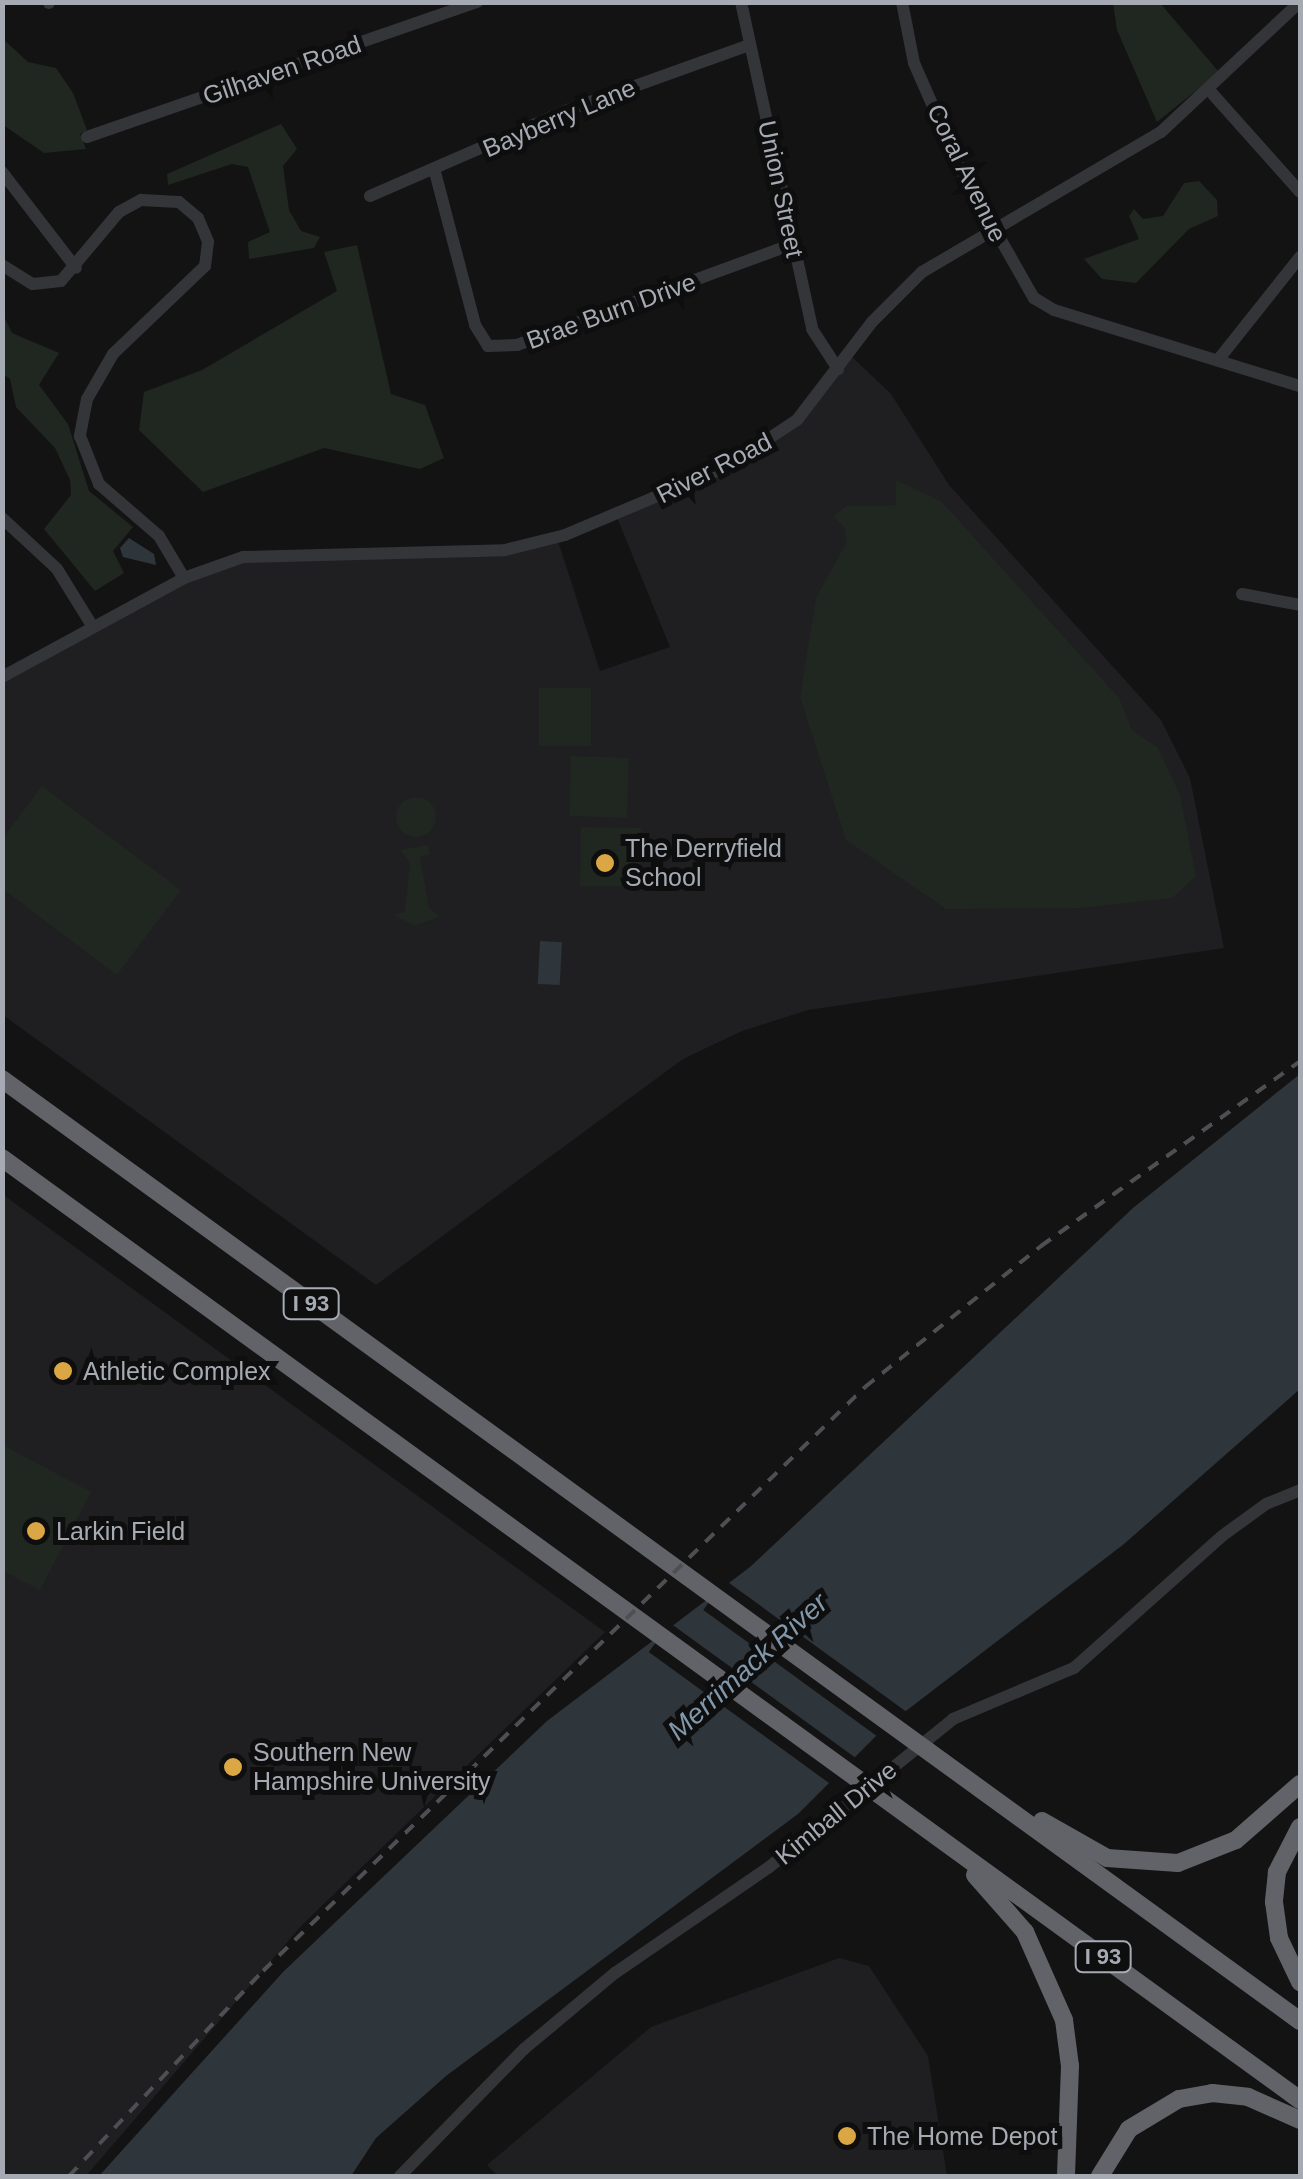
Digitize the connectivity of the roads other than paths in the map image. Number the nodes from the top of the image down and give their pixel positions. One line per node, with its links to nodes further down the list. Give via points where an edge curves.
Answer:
1 (477, 2): 7 (street, Gilhaven Road)
2 (741, 2): 5 (street, Union Street)
3 (902, 2): 12 (street, Coral Avenue, via 914,63)
4 (1300, 2): 6 (street, River Road)
5 (750, 44): 9 (street, Bayberry Lane, via 568,110); 13 (street, Union Street)
6 (1210, 92): 10 (street); 12 (street, River Road, via 1141,145)
7 (87, 137)
8 (2, 172): 16 (street)
9 (434, 172): 11 (street, Bayberry Lane); 13 (street, Brae Burn Drive, via 475,325 488,346 517,346)
10 (1300, 192)
11 (370, 196)
12 (992, 230): 17 (street, Coral Avenue, via 1043,307); 18 (street, River Road, via 912,281)
13 (792, 244): 18 (street, Union Street, via 812,329)
14 (1300, 257): 17 (street)
15 (2, 265): 16 (street, via 33,284 61,280)
16 (76, 268): 21 (street, via 119,212 141,200 178,202 204,230 205,266 114,354 88,399 80,436 98,484 159,536)
17 (1218, 360): 19 (street, Coral Avenue)
18 (838, 369): 21 (street, River Road, via 797,420 756,451 547,541 478,552 263,554)
19 (1300, 386)
20 (2, 518): 24 (street, via 57,570)
21 (184, 578): 24 (street, River Road)
22 (1242, 594): 23 (street)
23 (1300, 606)
24 (92, 627): 25 (street, River Road)
25 (2, 677)
26 (2, 1079): 29 (highway, I 93)
27 (2, 1158): 32 (highway, I 93)
28 (1300, 1490): 37 (street, Kimball Drive, via 1266,1504 1222,1536 1074,1668 953,1719 768,1868 615,1973 524,2049)
29 (958, 1772): 30 (highway, via 1107,1858 1150,1865 1208,1855 1236,1840); 34 (highway, I 93)
30 (1300, 1784)
31 (1300, 1827): 33 (highway, via 1277,1872 1274,1902 1279,1938)
32 (944, 1843): 35 (highway, I 93); 38 (highway, via 1024,1932 1056,1996 1070,2066)
33 (1300, 1982)
34 (1300, 2021)
35 (1300, 2100)
36 (1300, 2120): 39 (highway, via 1248,2097 1212,2093 1179,2099 1129,2130)
37 (400, 2176)
38 (1066, 2176)
39 (1100, 2176)

